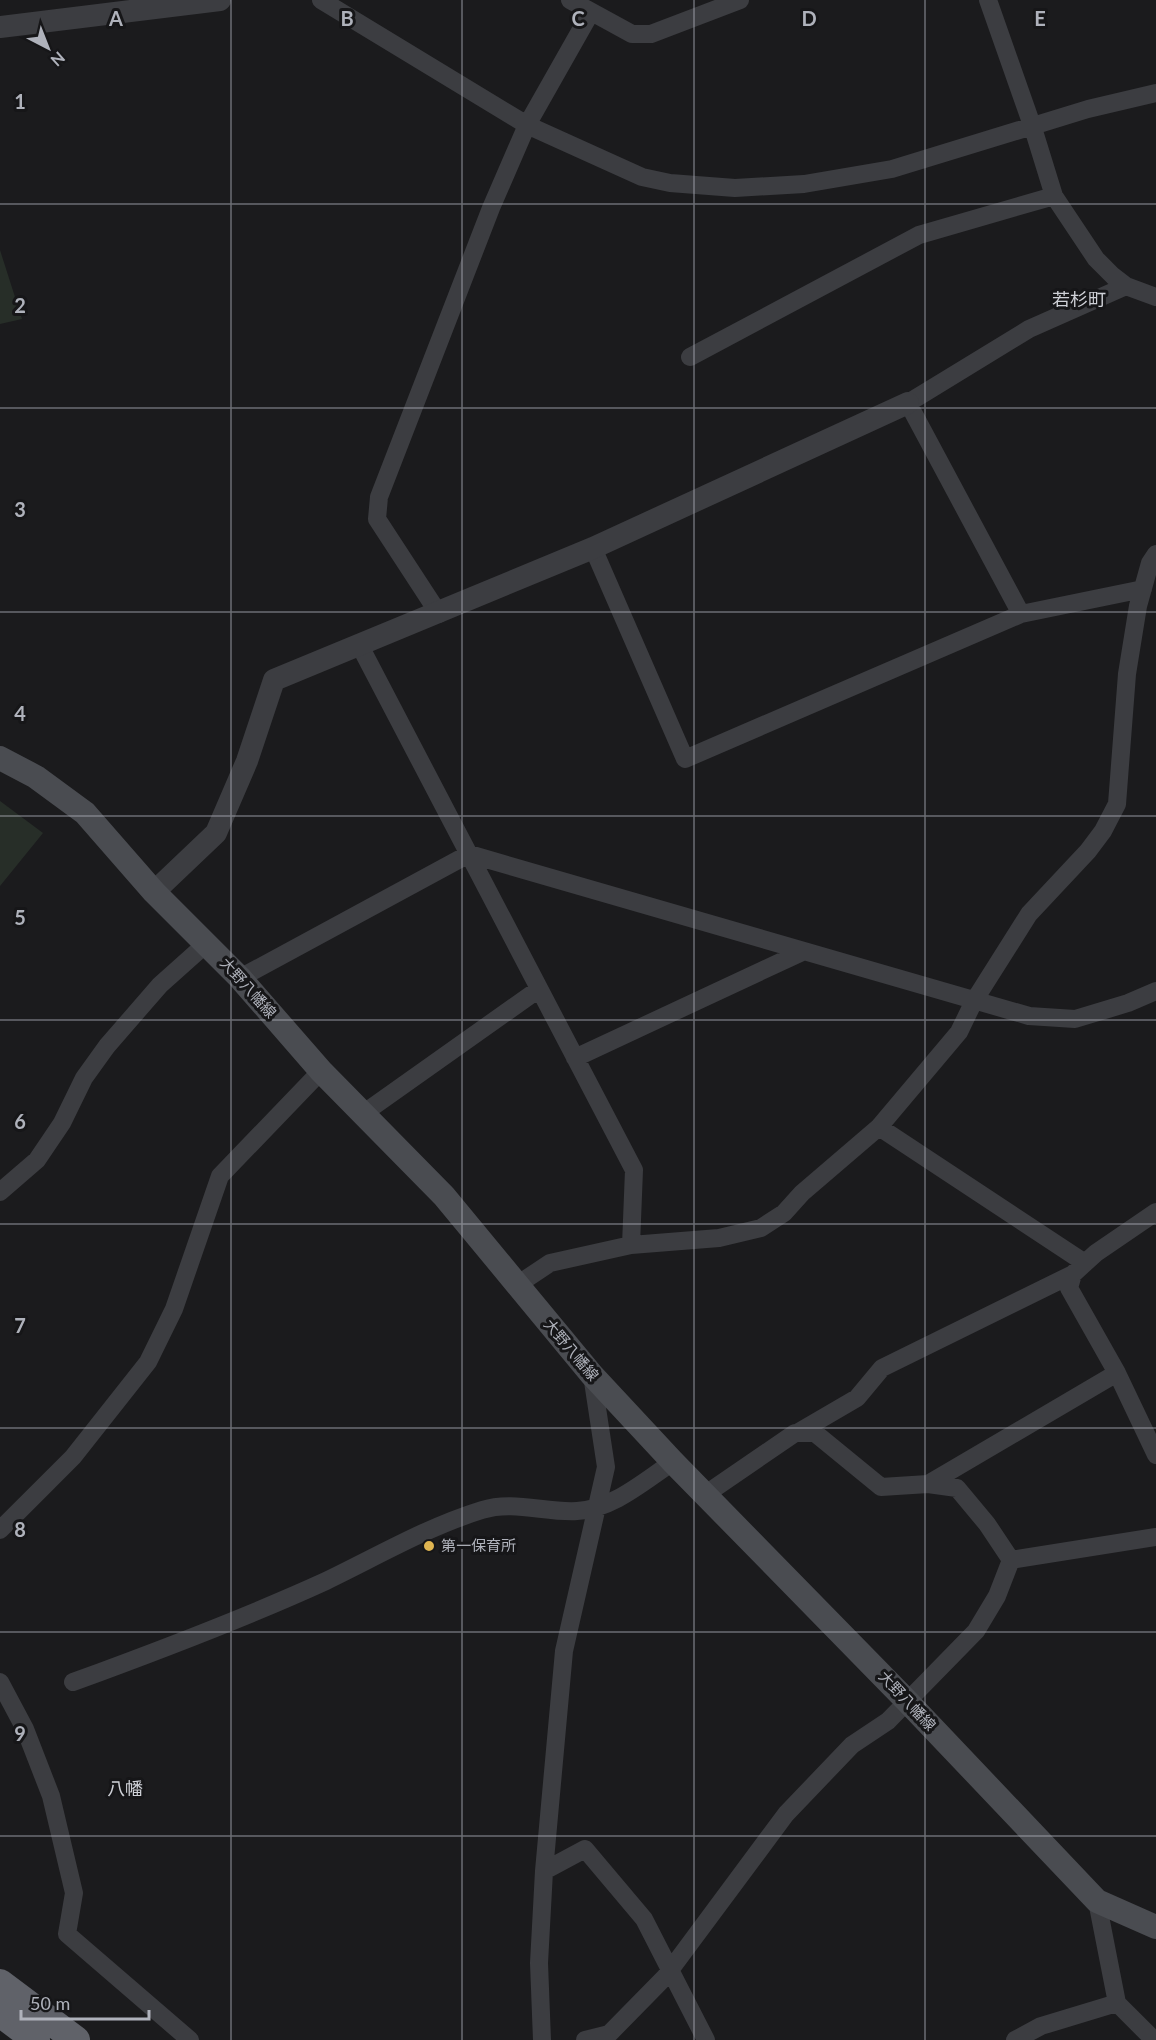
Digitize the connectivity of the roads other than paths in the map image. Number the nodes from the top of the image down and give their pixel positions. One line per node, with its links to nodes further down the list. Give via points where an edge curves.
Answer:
1 (220, 0): 7 (street)
2 (321, 0): 9 (street)
3 (570, 0): 6 (street)
4 (740, 0): 6 (street, via 651,34 633,34)
5 (988, 0): 10 (street)
6 (591, 12): 9 (street)
7 (0, 27)
8 (1156, 93): 10 (street, via 1088,109)
9 (526, 125): 10 (street, via 642,177 735,188 804,184 892,169); 19 (street, via 379,497 376,519)
10 (1034, 128): 11 (street)
11 (1054, 196): 12 (street, via 1096,259); 14 (street, via 919,235)
12 (1126, 286): 13 (street); 15 (street, via 1029,329)
13 (1156, 297)
14 (690, 357)
15 (908, 403): 16 (street); 20 (street)
16 (593, 548): 19 (street); 20 (street, via 685,759)
17 (1156, 554): 18 (street)
18 (1143, 589): 20 (street); 30 (street, via 1127,674 1117,804 1088,851 1029,914)
19 (439, 614): 21 (street)
20 (1021, 614)
21 (360, 646): 23 (street); 24 (street, via 274,680 247,761 216,833)
22 (0, 758): 24 (main road, 大野八幡線, via 36,777 85,813)
23 (469, 855): 26 (street); 27 (street); 28 (street)
24 (154, 892): 25 (main road, 大野八幡線)
25 (207, 943): 27 (main road, 大野八幡線); 35 (street, via 160,985 107,1046 37,1160)
26 (802, 951): 30 (street); 31 (street)
27 (240, 978): 32 (main road, 大野八幡線)
28 (539, 989): 31 (street); 33 (street)
29 (1156, 991): 30 (street, via 1075,1019 1029,1016)
30 (974, 1002): 34 (street, via 959,1032)
31 (575, 1058): 37 (street, via 634,1170)
32 (321, 1071): 33 (main road, 大野八幡線); 48 (street, via 220,1176 174,1310 148,1362 73,1457)
33 (364, 1113): 39 (main road, 大野八幡線, via 444,1196)
34 (879, 1127): 37 (street, via 802,1192 784,1213 761,1228 718,1238); 38 (street)
35 (0, 1192)
36 (1156, 1212): 38 (street)
37 (631, 1245): 39 (street, via 550,1263)
38 (1079, 1268): 40 (street, via 1069,1288); 42 (street, via 882,1368 857,1398)
39 (516, 1285): 41 (main road, 大野八幡線)
40 (1117, 1373): 43 (street); 45 (street)
41 (592, 1375): 44 (main road, 大野八幡線); 47 (street, via 606,1467)
42 (795, 1433): 45 (street, via 815,1433 881,1487); 46 (street)
43 (1156, 1455)
44 (673, 1462): 46 (main road, 大野八幡線); 47 (street, via 615,1501)
45 (928, 1484): 50 (street, via 957,1488)
46 (706, 1494): 53 (main road, 大野八幡線)
47 (595, 1506): 52 (street, via 578,1511 526,1506 485,1509 420,1532 326,1581 191,1639); 54 (street, via 564,1651)
48 (0, 1530)
49 (1156, 1537): 50 (street)
50 (1011, 1560): 53 (street, via 997,1596 976,1631)
51 (0, 1682): 63 (street, via 25,1729 51,1796 74,1893 67,1934)
52 (73, 1682)
53 (907, 1701): 55 (main road, 大野八幡線); 57 (street, via 888,1721 852,1745 786,1814)
54 (544, 1871): 57 (street, via 585,1849 644,1919); 64 (street, via 539,1963)
55 (1096, 1900): 56 (main road, 大野八幡線); 59 (street)
56 (1156, 1927)
57 (670, 1971): 65 (street, via 609,2034); 66 (street)
58 (0, 1983): 62 (highway)
59 (1117, 2003): 67 (street, via 1041,2026); 68 (street)
60 (0, 2013): 61 (highway)
61 (36, 2040)
62 (76, 2040)
63 (190, 2040)
64 (542, 2040)
65 (585, 2040)
66 (706, 2040)
67 (1016, 2040)
68 (1154, 2040)

